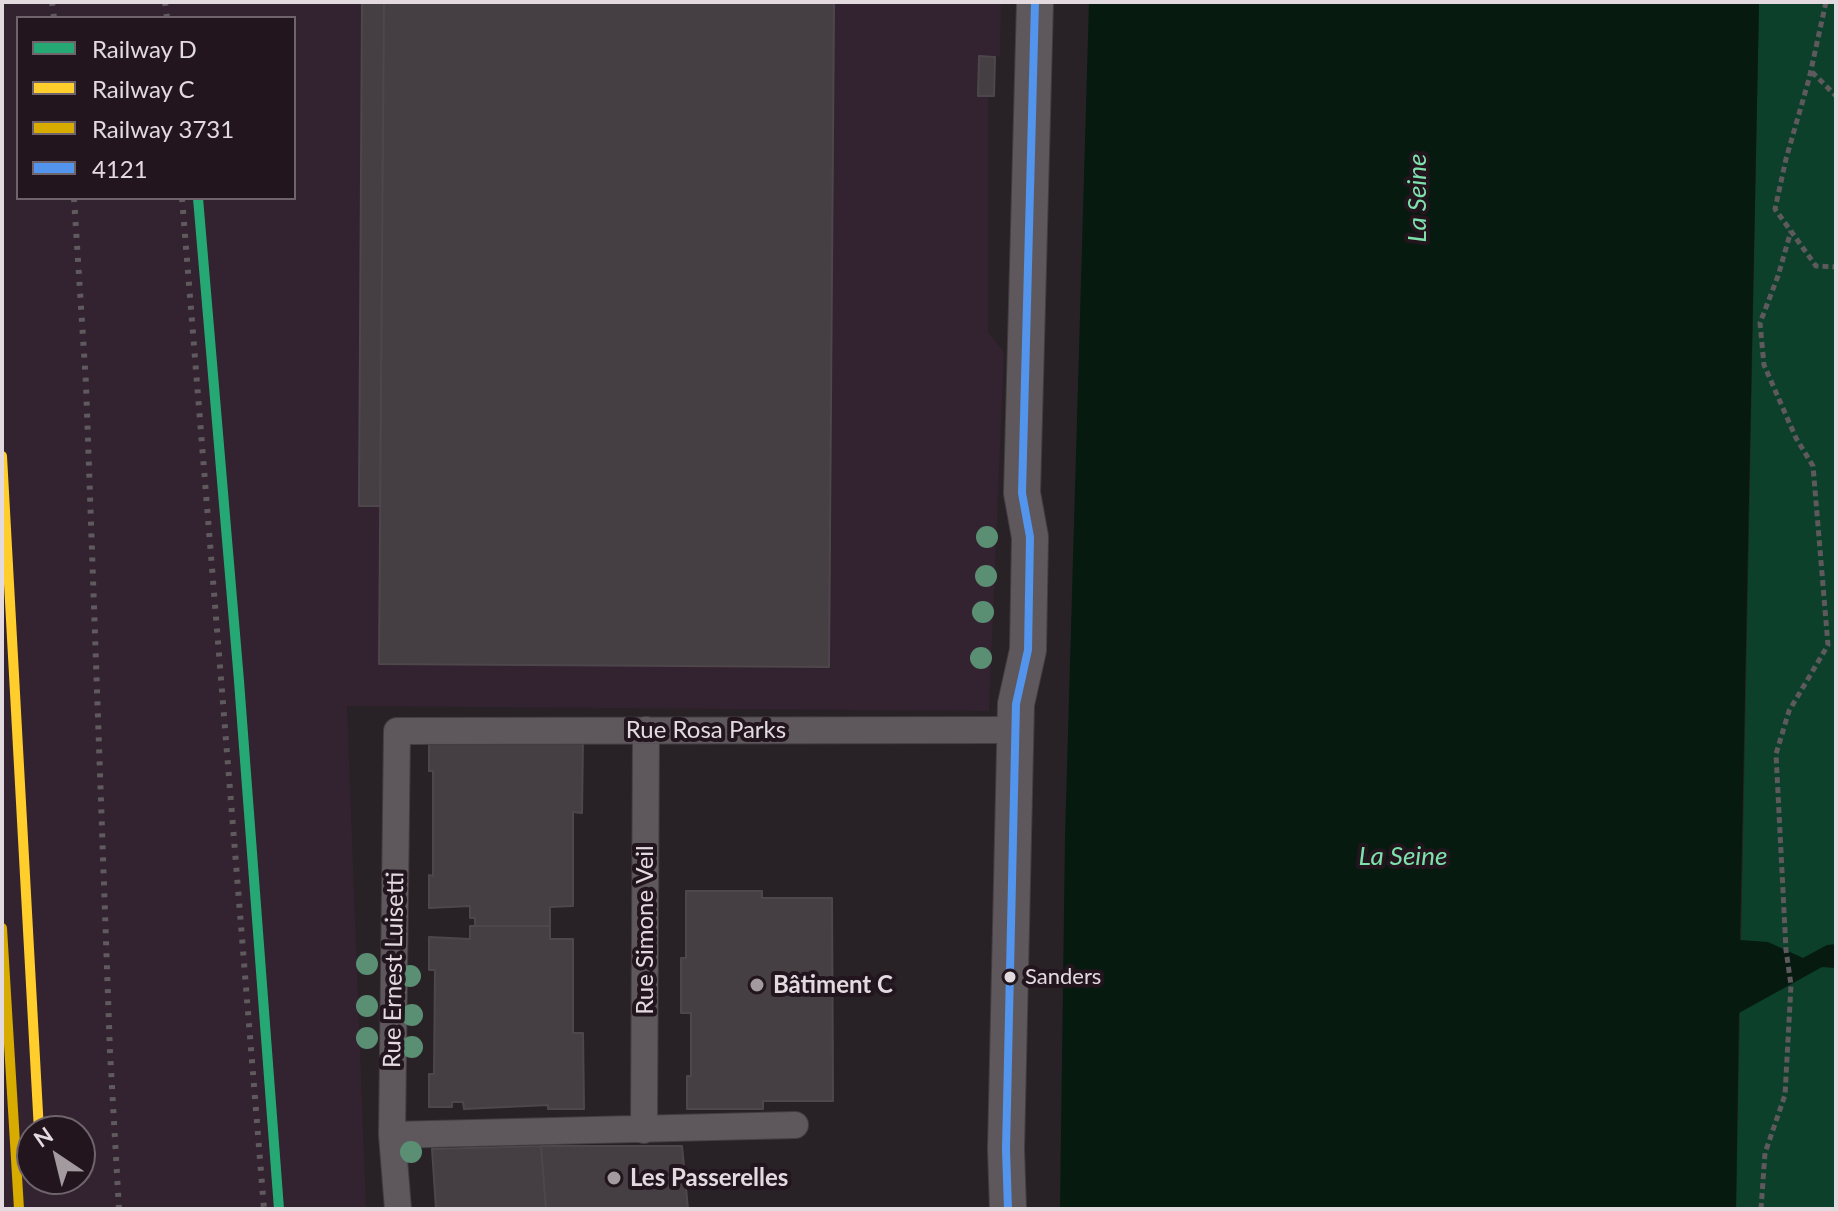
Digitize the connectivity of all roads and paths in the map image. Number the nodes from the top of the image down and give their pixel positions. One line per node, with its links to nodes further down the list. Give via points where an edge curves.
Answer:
1 (1035, 2): 8 (main road, via 1022,493 1030,537 1028,650)
2 (1826, 2): 3 (path)
3 (1811, 71): 4 (path); 5 (path, via 1775,209)
4 (1836, 96)
5 (1791, 231): 6 (path, via 1816,266); 15 (path, via 1760,323 1764,365 1813,466 1828,645 1789,711 1776,754 1791,985 1785,1095 1765,1153)
6 (1836, 267)
7 (646, 730): 8 (street, Rue Rosa Parks); 9 (street, Rue Rosa Parks); 11 (street, Rue Simone Veil)
8 (1016, 730): 14 (main road)
9 (397, 731): 12 (street, Rue Ernest Luisetti)
10 (795, 1125): 11 (street)
11 (644, 1130): 12 (street)
12 (392, 1135): 13 (street, Rue Ernest Luisetti)
13 (398, 1209)
14 (1008, 1209)
15 (1761, 1209)

